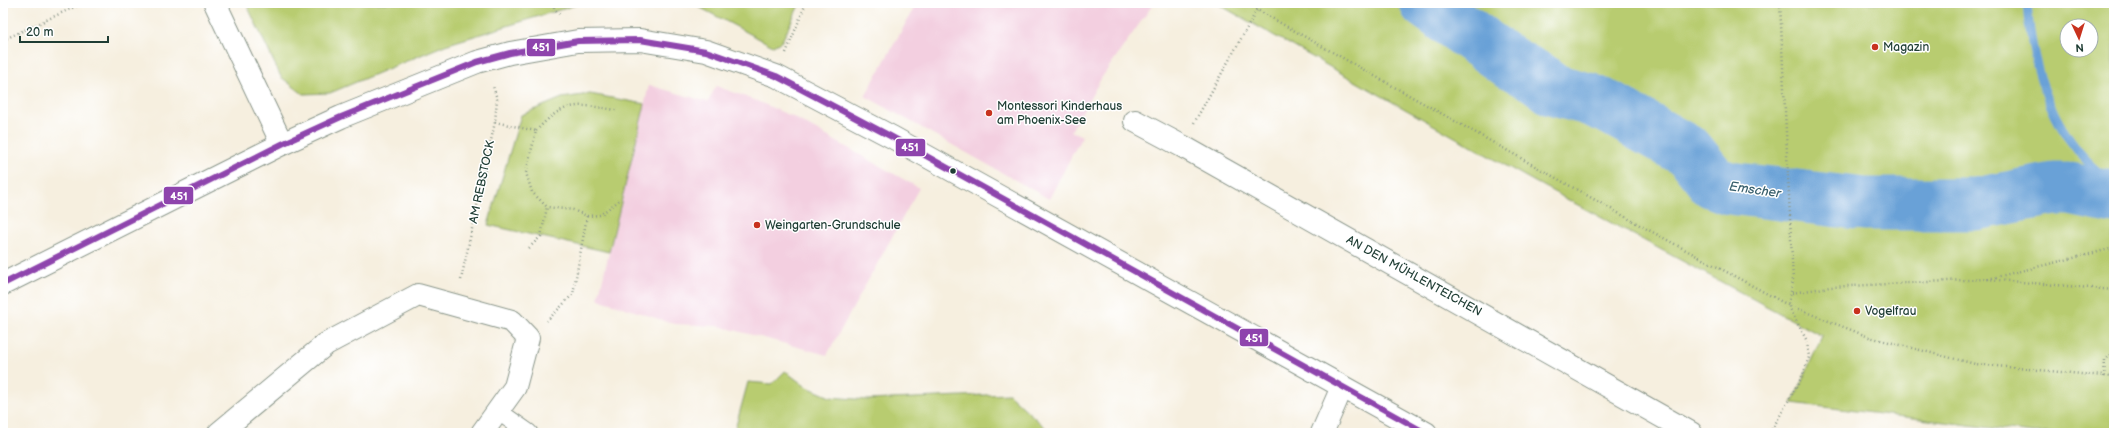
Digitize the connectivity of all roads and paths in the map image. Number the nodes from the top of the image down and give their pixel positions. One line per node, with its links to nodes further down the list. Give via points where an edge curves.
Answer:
1 (82, 3): 7 (path)
2 (215, 3): 14 (street)
3 (806, 3): 8 (path)
4 (1245, 3): 6 (path)
5 (1780, 3): 24 (path)
6 (1256, 10): 15 (path); 26 (path, via 1645,228)
7 (3, 40)
8 (784, 57)
9 (486, 60): 11 (path, AM REBSTOCK, via 497,99); 14 (street); 31 (street, via 510,52 578,41 640,40 706,51 776,76 892,137)
10 (616, 110): 13 (path, via 585,105 565,108 550,116)
11 (495, 122): 13 (path); 25 (path, AM REBSTOCK)
12 (1135, 122): 15 (street, AN DEN MÜHLENTEICHEN)
13 (536, 131): 17 (path, via 526,173 532,192)
14 (282, 144): 22 (street)
15 (1182, 146): 38 (street, AN DEN MÜHLENTEICHEN)
16 (621, 199): 18 (path, via 600,215)
17 (547, 207): 18 (path, via 573,210); 19 (path, via 541,236)
18 (587, 216): 27 (path, via 573,294)
19 (529, 248)
20 (2114, 248): 21 (path)
21 (1986, 279): 23 (path); 24 (path, via 1830,287)
22 (3, 284)
23 (2114, 290)
24 (1792, 293): 26 (path)
25 (456, 304): 27 (street, via 512,320); 33 (street, via 418,295 326,344)
26 (1788, 304): 29 (path, via 1869,337 1975,364); 39 (path, via 1807,341 1809,357 1803,375)
27 (528, 338): 32 (street, via 515,387)
28 (2114, 355): 29 (path, via 2105,360)
29 (2104, 377): 30 (path)
30 (2114, 377)
31 (1342, 387): 36 (street); 37 (street)
32 (498, 410): 34 (street); 35 (lane)
33 (219, 433)
34 (482, 433)
35 (529, 433)
36 (1322, 433)
37 (1426, 433)
38 (1691, 433)
39 (1770, 433)

